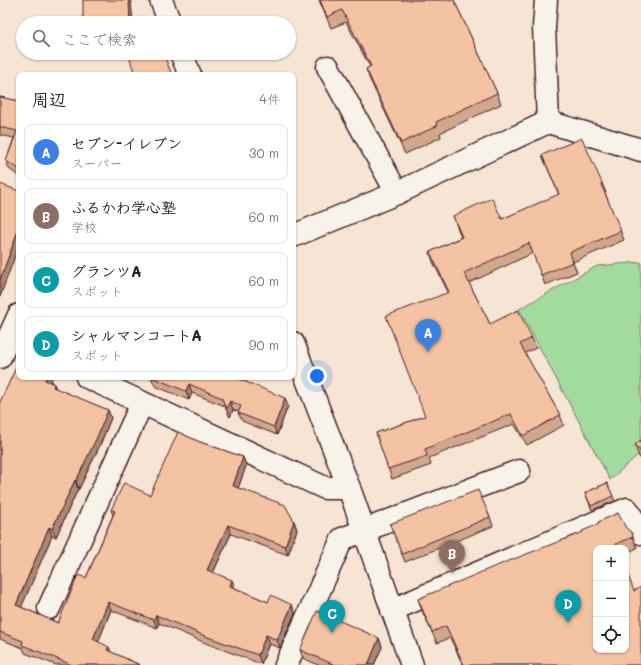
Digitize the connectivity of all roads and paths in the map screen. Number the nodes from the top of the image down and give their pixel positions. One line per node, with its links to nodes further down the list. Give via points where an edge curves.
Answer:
1 (161, 0): 3 (street)
2 (546, 0): 7 (street, via 544,27)
3 (167, 16)
4 (184, 60): 6 (street)
5 (328, 67): 9 (street)
6 (189, 72)
7 (548, 122): 8 (street); 9 (street)
8 (641, 150)
9 (397, 192): 10 (street)
10 (296, 235)
11 (16, 322): 12 (street)
12 (7, 345)
13 (296, 351): 17 (street)
14 (93, 380): 15 (street)
15 (142, 403): 17 (street, via 325,488); 20 (street)
16 (519, 471): 18 (street)
17 (349, 488): 18 (street)
18 (365, 531): 21 (street); 22 (street, via 342,539)
19 (641, 533): 21 (street, via 627,509)
20 (49, 608)
21 (392, 610): 23 (street)
22 (286, 665)
23 (412, 665)

